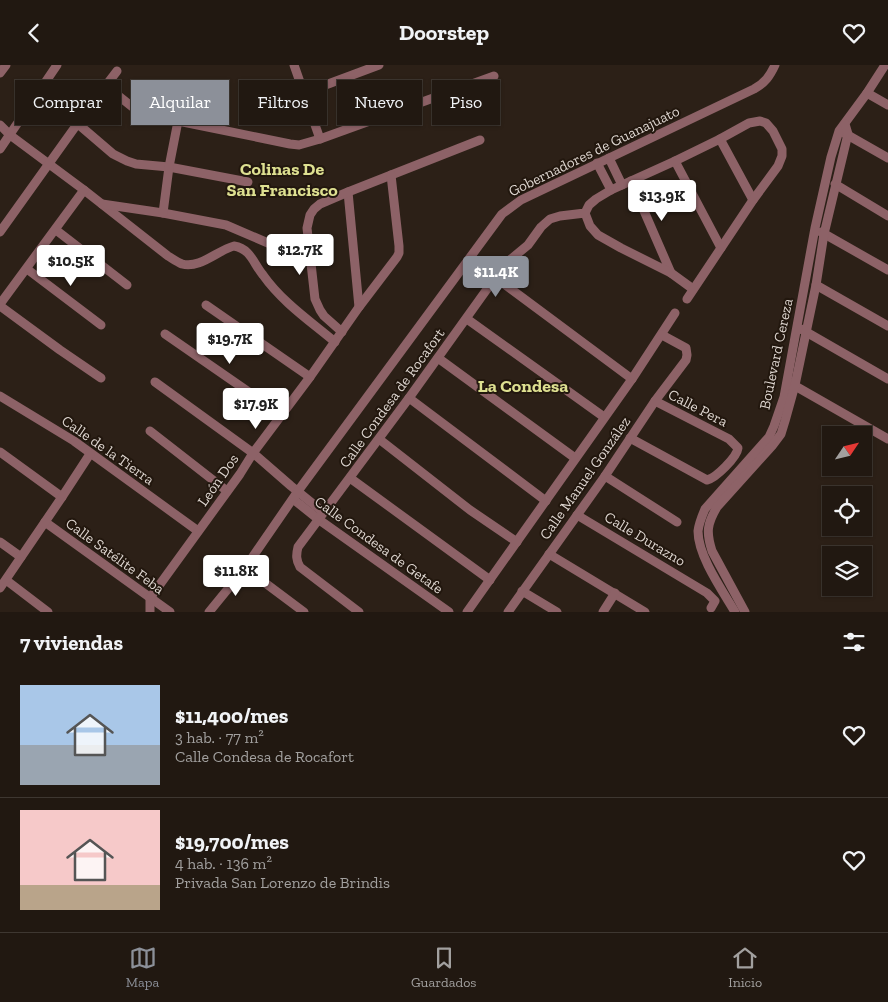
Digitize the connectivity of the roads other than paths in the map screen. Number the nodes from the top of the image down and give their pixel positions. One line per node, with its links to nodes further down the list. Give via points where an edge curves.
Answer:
1 (6, 65): 8 (street)
2 (57, 65): 22 (street)
3 (294, 65): 10 (street)
4 (379, 65): 11 (street)
5 (775, 65): 27 (street, Gobernadores de Guanajuato, via 762,85)
6 (885, 65): 12 (street)
7 (117, 71): 14 (street, via 103,89)
8 (0, 73)
9 (494, 75): 23 (street)
10 (299, 80)
11 (327, 84)
12 (867, 93): 13 (street); 21 (street)
13 (888, 105)
14 (131, 106)
15 (0, 125): 22 (street)
16 (77, 125): 30 (street)
17 (79, 125): 32 (street, via 120,158 136,164)
18 (177, 125): 32 (street)
19 (197, 125): 23 (street, via 290,144)
20 (315, 125): 23 (street)
21 (844, 130): 28 (street); 36 (street, Boulevard Cereza); 48 (street, Boulevard Cereza, via 832,157)
22 (10, 135): 26 (street); 30 (street)
23 (320, 139)
24 (720, 139): 29 (street); 41 (street); 41 (street, via 749,123 763,121 779,142 782,156 778,166)
25 (480, 140): 33 (street)
26 (0, 149)
27 (609, 158): 31 (street, Gobernadores de Guanajuato); 37 (street)
28 (888, 158)
29 (675, 161): 34 (street); 53 (street)
30 (49, 163): 38 (street); 50 (street)
31 (597, 163): 39 (street); 100 (street, Gobernadores de Guanajuato, via 521,200 502,214)
32 (169, 167): 35 (street); 44 (street)
33 (391, 175): 40 (street); 66 (street, León Dos, via 399,253)
34 (631, 181): 37 (street); 58 (street)
35 (248, 182)
36 (835, 184): 46 (street); 51 (street, Boulevard Cereza)
37 (622, 185): 39 (street)
38 (84, 190): 42 (street); 49 (street)
39 (611, 190): 45 (street, via 589,205)
40 (348, 192): 55 (street, via 320,205 310,215 307,227); 66 (street)
41 (753, 200): 53 (street)
42 (102, 203): 43 (street); 47 (street)
43 (132, 208): 44 (street); 47 (street)
44 (163, 213): 52 (street, via 226,225)
45 (585, 213): 58 (street, via 590,227 598,235); 59 (street, Calle Condesa de Rocafort, via 560,216 545,223 528,245 505,264)
46 (888, 216)
47 (127, 223): 54 (street, via 184,265 201,261 234,245)
48 (815, 229): 51 (street); 71 (street, Boulevard Cereza)
49 (56, 230): 56 (street); 60 (street)
50 (0, 232)
51 (824, 234): 57 (street); 61 (street, Boulevard Cereza)
52 (254, 237): 54 (street); 55 (street)
53 (721, 249): 62 (street)
54 (248, 251): 76 (street, via 277,293)
55 (310, 260): 72 (street, via 317,305)
56 (27, 269): 64 (street); 69 (street)
57 (888, 270)
58 (671, 273): 62 (street)
59 (496, 278): 68 (street, Calle Condesa de Rocafort); 80 (street)
60 (126, 285)
61 (816, 285): 70 (street); 73 (street, Boulevard Cereza)
62 (693, 289): 63 (street)
63 (686, 299)
64 (0, 305): 79 (street)
65 (206, 305): 78 (street)
66 (359, 307): 72 (street, León Dos)
67 (675, 313): 75 (street)
68 (467, 319): 77 (street, Calle Condesa de Rocafort); 88 (street)
69 (101, 325)
70 (888, 326)
71 (796, 327): 73 (street); 83 (street, Boulevard Cereza)
72 (342, 332): 76 (street, León Dos)
73 (806, 332): 81 (street); 83 (street, Boulevard Cereza)
74 (165, 334): 87 (street)
75 (662, 335): 80 (street); 86 (street, Calle Manuel González, via 686,349 687,355)
76 (335, 342): 78 (street, León Dos)
77 (438, 358): 85 (street, Calle Condesa de Rocafort); 96 (street)
78 (310, 377): 87 (street, León Dos)
79 (101, 378)
80 (632, 379): 88 (street)
81 (888, 379)
82 (155, 382): 94 (street, Calle Condesa de Getafe)
83 (791, 384): 92 (street); 132 (street, Boulevard Cereza, via 769,437 713,499 700,520 698,530 704,556); 133 (street, Boulevard Cereza, via 780,434 717,507 707,531 712,551)
84 (0, 396): 95 (street, Calle de la Tierra)
85 (409, 398): 91 (street, Calle Condesa de Rocafort); 103 (street)
86 (655, 401): 90 (street, Calle Manuel González); 90 (street, Calle Pera, via 727,438 736,445 737,452 709,480)
87 (282, 415): 94 (street, León Dos)
88 (604, 417): 96 (street)
89 (150, 431): 99 (street)
90 (630, 438): 97 (street, Calle Manuel González)
91 (378, 439): 98 (street, Calle Condesa de Rocafort); 110 (street)
92 (888, 439)
93 (0, 452): 101 (street)
94 (253, 453): 99 (street, León Dos); 100 (street, Calle Condesa de Getafe)
95 (90, 454): 101 (street); 108 (street, Calle de la Tierra)
96 (575, 458): 103 (street)
97 (604, 476): 104 (street, Calle Manuel González); 107 (street)
98 (350, 478): 105 (street, Calle Condesa de Rocafort); 114 (street)
99 (227, 491): 108 (street, León Dos)
100 (298, 491): 102 (street, Gobernadores de Guanajuato); 105 (street, Calle Condesa de Getafe)
101 (62, 497): 106 (street)
102 (292, 499): 105 (street, Calle Condesa de Getafe); 113 (street, Gobernadores de Guanajuato)
103 (546, 501): 110 (street)
104 (577, 515): 111 (street, Calle Manuel González); 119 (street, Calle Durazno, via 699,587 715,601)
105 (321, 516): 125 (street, Calle Condesa de Rocafort, via 298,547 296,561 304,571); 126 (street, Calle Condesa de Getafe)
106 (45, 522): 112 (street); 118 (street, Calle Satélite Feba)
107 (677, 522)
108 (198, 531): 118 (street, León Dos)
109 (0, 542): 112 (street)
110 (517, 542): 114 (street)
111 (549, 554): 116 (street, Calle Manuel González); 117 (street)
112 (22, 557): 115 (street)
113 (245, 568): 123 (street, Gobernadores de Guanajuato); 124 (street)
114 (490, 580): 127 (street)
115 (3, 584): 120 (street)
116 (522, 591): 128 (street, Calle Manuel González); 129 (street)
117 (615, 593): 130 (street); 131 (street)
118 (150, 598): 121 (street); 122 (street, Calle Satélite Feba)
119 (711, 608)
120 (48, 612)
121 (150, 612)
122 (170, 612)
123 (209, 612)
124 (304, 612)
125 (359, 612)
126 (449, 612)
127 (467, 612)
128 (508, 612)
129 (557, 612)
130 (603, 612)
131 (645, 612)
132 (735, 612)
133 (745, 612)

